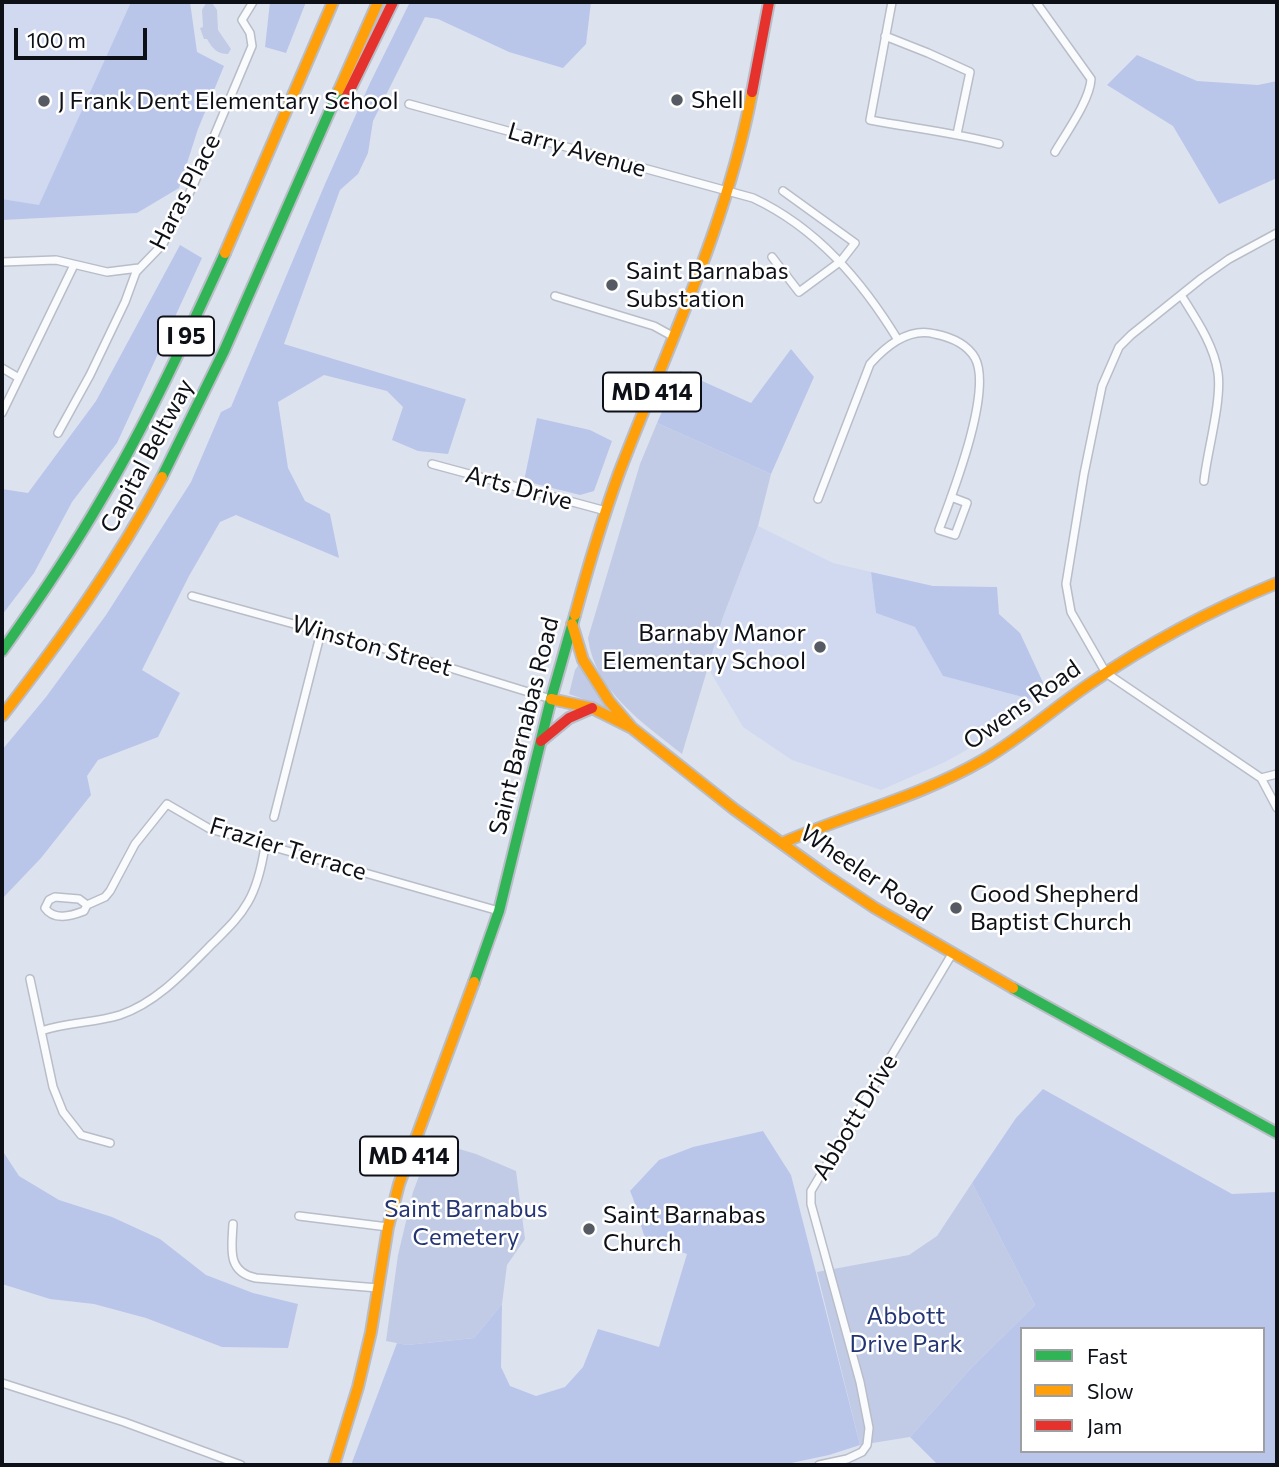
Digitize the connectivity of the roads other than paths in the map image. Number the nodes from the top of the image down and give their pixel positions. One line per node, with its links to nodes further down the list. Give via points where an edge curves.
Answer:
1 (253, 2): 20 (street, Haras Place, via 242,20 252,46 234,92 163,244)
2 (332, 2): 39 (main road, Capital Beltway / I 95, via 145,424 91,520)
3 (378, 2): 21 (main road, Capital Beltway / I 95)
4 (394, 2): 21 (main road)
5 (769, 2): 14 (main road, Saint Barnabas Road / MD 414)
6 (892, 2): 8 (street)
7 (1036, 2): 12 (street, via 1091,79)
8 (885, 36): 10 (street, via 970,72); 10 (street, via 870,120)
9 (409, 104): 14 (street, Larry Avenue)
10 (957, 134): 11 (street)
11 (999, 144)
12 (1055, 152)
13 (783, 191): 17 (street, via 855,243)
14 (727, 193): 17 (street, Larry Avenue, via 753,198 777,211); 24 (main road, Saint Barnabas Road / MD 414)
15 (1277, 233): 22 (street, via 1229,259)
16 (772, 257): 17 (street, via 799,292)
17 (841, 261): 25 (street, Larry Avenue)
18 (2, 262): 19 (street, via 56,260)
19 (74, 265): 20 (street, via 107,272); 27 (street)
20 (139, 268): 29 (street, Haras Place)
21 (256, 280): 43 (main road, Capital Beltway / I 95, via 153,495 83,608)
22 (1181, 295): 31 (street, via 1206,338 1218,372); 40 (street, via 1119,347 1102,386 1087,461 1066,595)
23 (555, 296): 24 (street, via 654,326)
24 (674, 337): 34 (main road, Saint Barnabas Road / MD 414)
25 (898, 340): 32 (street, via 916,333 938,334 962,344 978,365 975,414); 33 (street, via 870,364)
26 (2, 368): 27 (street)
27 (19, 378): 28 (street)
28 (2, 413)
29 (58, 433)
30 (432, 464): 34 (street, Arts Drive)
31 (1204, 481)
32 (951, 497): 32 (street, via 939,530 955,535 967,503)
33 (818, 499)
34 (606, 511): 37 (main road, Saint Barnabas Road / MD 414)
35 (1277, 583): 40 (main road, Owens Road, via 1216,610)
36 (192, 596): 38 (street, Winston Street)
37 (572, 624): 41 (main road, Saint Barnabas Road / MD 414); 44 (main road, via 583,660)
38 (321, 632): 41 (street, Winston Street); 49 (street)
39 (2, 651)
40 (1106, 673): 47 (street); 50 (main road, Owens Road, via 953,776)
41 (551, 699): 42 (main road, Wheeler Road); 45 (main road, Saint Barnabas Road / MD 414)
42 (592, 708): 44 (main road, Wheeler Road); 45 (main road, via 569,718)
43 (2, 716)
44 (632, 727): 50 (main road, Wheeler Road)
45 (541, 741): 53 (main road, Saint Barnabas Road / MD 414)
46 (1277, 774): 47 (street)
47 (1261, 778): 48 (street)
48 (1277, 808)
49 (274, 817)
50 (782, 842): 54 (main road, Wheeler Road, via 875,908)
51 (265, 846): 52 (street, Frazier Terrace, via 210,829 167,804 135,844 110,891); 53 (street, Frazier Terrace); 56 (street, via 256,886 241,914 158,995 120,1015)
52 (87, 905): 52 (street, via 79,899 55,897 45,908 54,916 67,916 84,912)
53 (499, 911): 61 (main road, Saint Barnabas Road / MD 414)
54 (952, 954): 57 (main road, Wheeler Road); 64 (street, Abbott Drive, via 811,1191 866,1409 867,1445)
55 (30, 979): 56 (street)
56 (41, 1031): 58 (street, via 52,1087 63,1112 81,1135)
57 (1277, 1133)
58 (110, 1143)
59 (299, 1216): 61 (street)
60 (233, 1224): 62 (street, via 232,1258 243,1275)
61 (387, 1227): 62 (main road, Saint Barnabas Road / MD 414)
62 (379, 1288): 66 (main road, Saint Barnabas Road / MD 414, via 358,1387)
63 (2, 1383): 65 (street)
64 (847, 1462): 67 (street)
65 (242, 1465)
66 (334, 1465)
67 (819, 1465)

